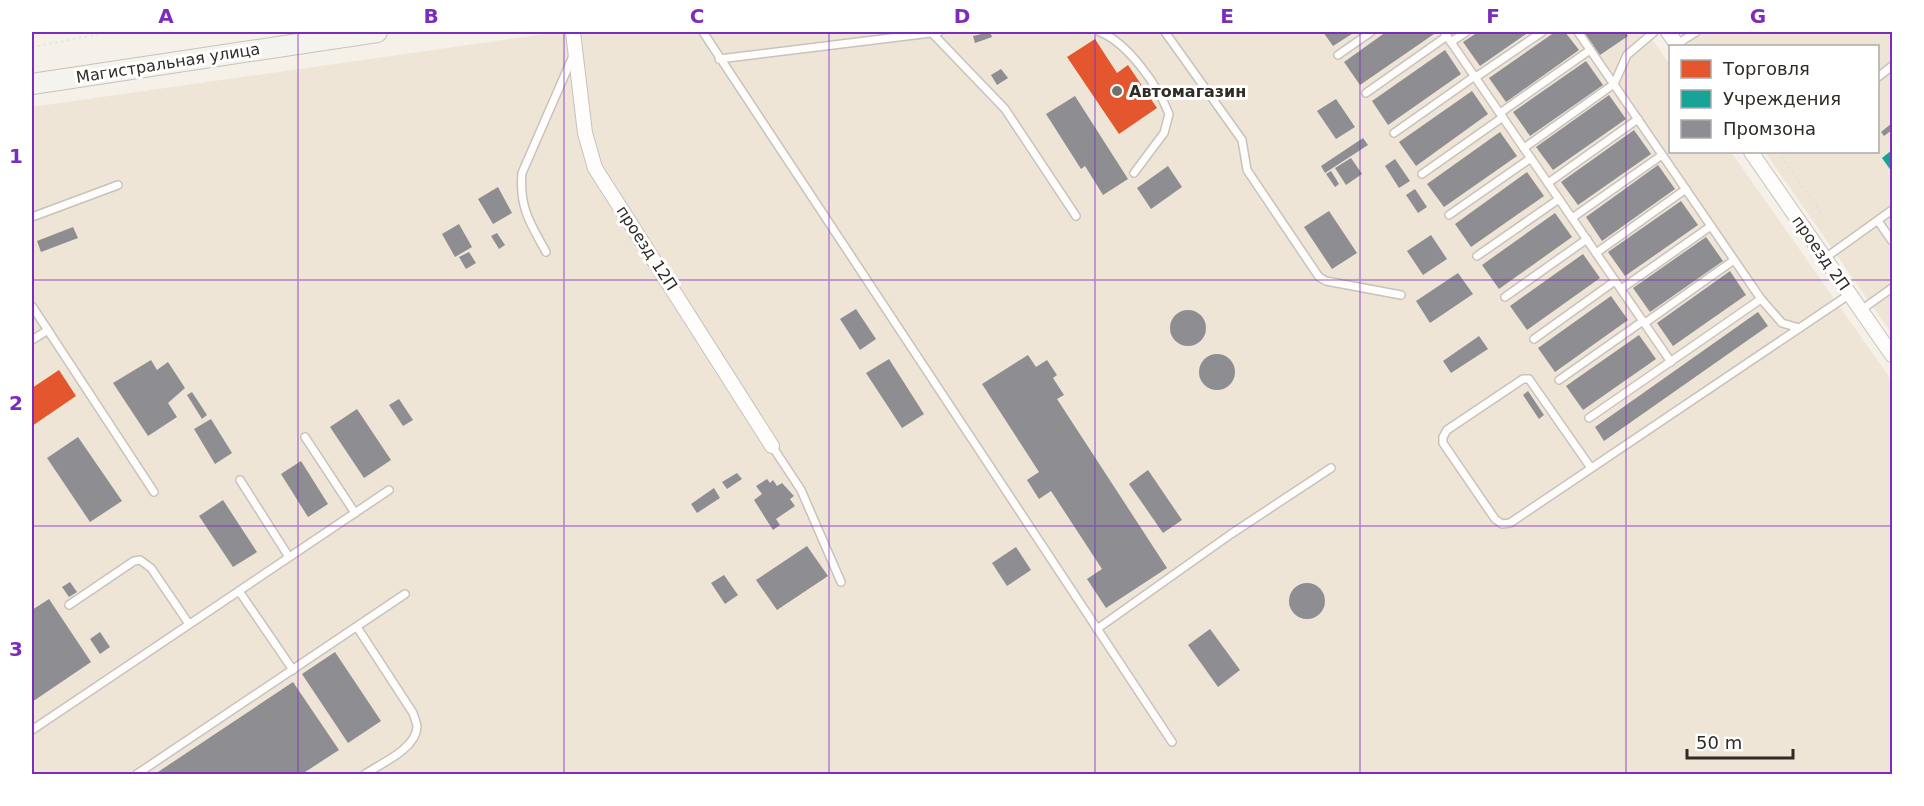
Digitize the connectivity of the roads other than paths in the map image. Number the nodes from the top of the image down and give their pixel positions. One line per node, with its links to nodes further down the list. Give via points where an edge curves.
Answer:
1 (377, 32): 23 (main road, Магистральная улица)
2 (573, 32): 17 (street, проезд 12П)
3 (703, 32): 19 (lane)
4 (1100, 32): 33 (lane, via 1130,52 1169,114 1164,133)
5 (1165, 32): 57 (lane, via 1242,140 1247,170 1318,276 1326,281)
6 (1371, 32): 18 (lane)
7 (1466, 32): 14 (lane)
8 (1542, 32): 22 (lane)
9 (1578, 32): 16 (lane)
10 (1654, 32): 24 (lane, via 1627,55)
11 (1668, 32): 15 (street)
12 (1696, 32): 15 (lane)
13 (936, 33): 19 (lane); 41 (lane, via 1005,109)
14 (1448, 36): 22 (lane); 25 (lane)
15 (1678, 45)
16 (1590, 50): 24 (lane); 26 (lane)
17 (573, 54): 48 (lane, via 522,173 520,194 524,211); 72 (street, проезд 12П, via 587,145 595,168)
18 (1338, 55)
19 (719, 58): 86 (lane)
20 (1893, 66): 21 (lane)
21 (1879, 75)
22 (1475, 77): 26 (lane); 28 (lane)
23 (32, 84)
24 (1614, 84): 27 (lane); 29 (lane)
25 (1366, 93)
26 (1502, 115): 29 (lane); 34 (lane)
27 (1638, 119): 31 (lane); 35 (lane)
28 (1394, 133)
29 (1524, 148): 32 (lane)
30 (1752, 153): 51 (street, проезд 2П)
31 (1662, 155): 37 (lane); 43 (lane)
32 (1531, 158): 35 (lane); 40 (lane)
33 (1134, 173)
34 (1422, 174)
35 (1548, 183): 38 (lane)
36 (118, 185): 42 (lane)
37 (1686, 189): 45 (lane); 49 (lane)
38 (1559, 199): 43 (lane); 50 (lane)
39 (1893, 210): 44 (lane)
40 (1449, 215)
41 (1076, 216)
42 (32, 217)
43 (1572, 218): 46 (lane)
44 (1878, 221): 47 (lane); 51 (lane)
45 (1711, 226): 52 (lane); 55 (lane)
46 (1587, 239): 49 (lane); 58 (lane)
47 (1893, 241)
48 (546, 252)
49 (1596, 253): 53 (lane)
50 (1477, 256)
51 (1825, 258): 56 (street, проезд 2П)
52 (1734, 260): 59 (lane); 62 (lane)
53 (1615, 281): 55 (lane); 65 (lane)
54 (1893, 288): 61 (lane)
55 (1621, 289): 62 (lane)
56 (1850, 294): 61 (street, проезд 2П); 63 (lane)
57 (1401, 295)
58 (1505, 297)
59 (1761, 299): 63 (lane, via 1782,323); 68 (lane)
60 (32, 306): 64 (lane)
61 (1861, 310): 67 (street, проезд 2П)
62 (1644, 322): 68 (lane); 69 (lane)
63 (1799, 328): 74 (lane)
64 (48, 330): 66 (lane); 77 (lane)
65 (1534, 339)
66 (32, 340)
67 (1891, 351)
68 (1671, 362): 70 (lane)
69 (1559, 380)
70 (1589, 418)
71 (305, 437): 78 (lane)
72 (772, 446): 80 (lane, via 801,490)
73 (1331, 468): 86 (lane)
74 (1591, 468): 74 (lane, via 1510,523 1502,524 1443,443 1443,436 1529,379)
75 (240, 480): 79 (lane)
76 (389, 490): 78 (lane)
77 (154, 492)
78 (355, 513): 79 (lane)
79 (289, 557): 81 (lane)
80 (841, 582)
81 (239, 591): 84 (lane); 87 (lane)
82 (405, 594): 85 (lane)
83 (69, 605): 84 (lane, via 140,560 147,562)
84 (189, 624): 88 (lane)
85 (357, 627): 87 (lane); 91 (lane, via 413,713 417,727 413,739 402,749)
86 (1097, 629): 89 (lane)
87 (293, 670): 90 (lane)
88 (32, 730)
89 (1172, 742)
90 (137, 774)
91 (365, 774)

